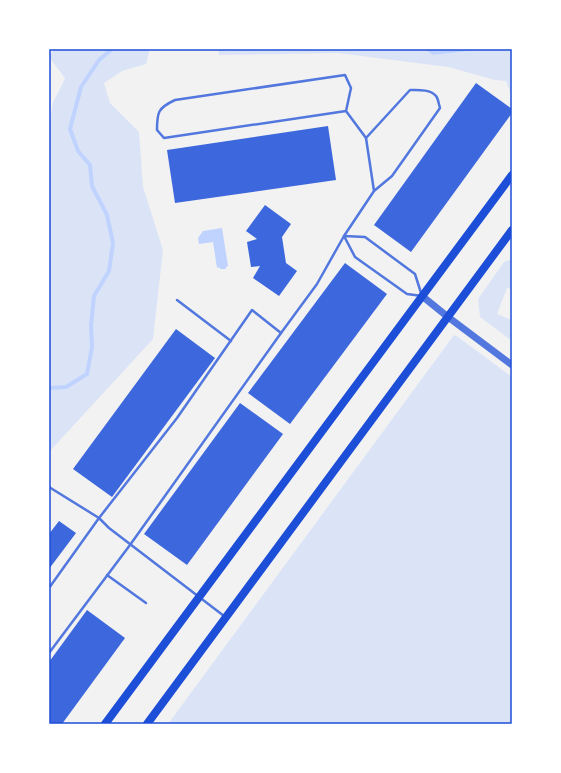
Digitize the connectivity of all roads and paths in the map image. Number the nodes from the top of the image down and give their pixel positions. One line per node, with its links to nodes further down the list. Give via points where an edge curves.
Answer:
1 (346, 111): 1 (lane, via 351,88 344,75 174,100 164,105 157,114 157,130 164,138); 2 (lane)
2 (366, 138): 4 (lane); 4 (lane, via 410,90 429,91 436,96 440,108 392,176)
3 (512, 174): 7 (main road)
4 (374, 191): 6 (lane)
5 (512, 230): 9 (main road)
6 (344, 236): 7 (lane, via 355,256 406,294); 7 (lane, via 365,237 415,274); 10 (lane, via 317,284)
7 (422, 296): 9 (street); 18 (main road)
8 (177, 300): 11 (lane)
9 (448, 317): 12 (street); 20 (main road)
10 (281, 333): 11 (lane, via 252,310); 15 (lane)
11 (231, 340): 14 (lane, via 177,418)
12 (512, 365)
13 (49, 487): 14 (lane)
14 (99, 518): 15 (lane); 17 (lane)
15 (130, 544): 16 (lane); 18 (lane)
16 (107, 575): 19 (lane); 21 (lane)
17 (49, 588)
18 (199, 597): 20 (lane); 22 (main road)
19 (146, 603)
20 (226, 617): 23 (main road)
21 (49, 653)
22 (105, 724)
23 (147, 724)

